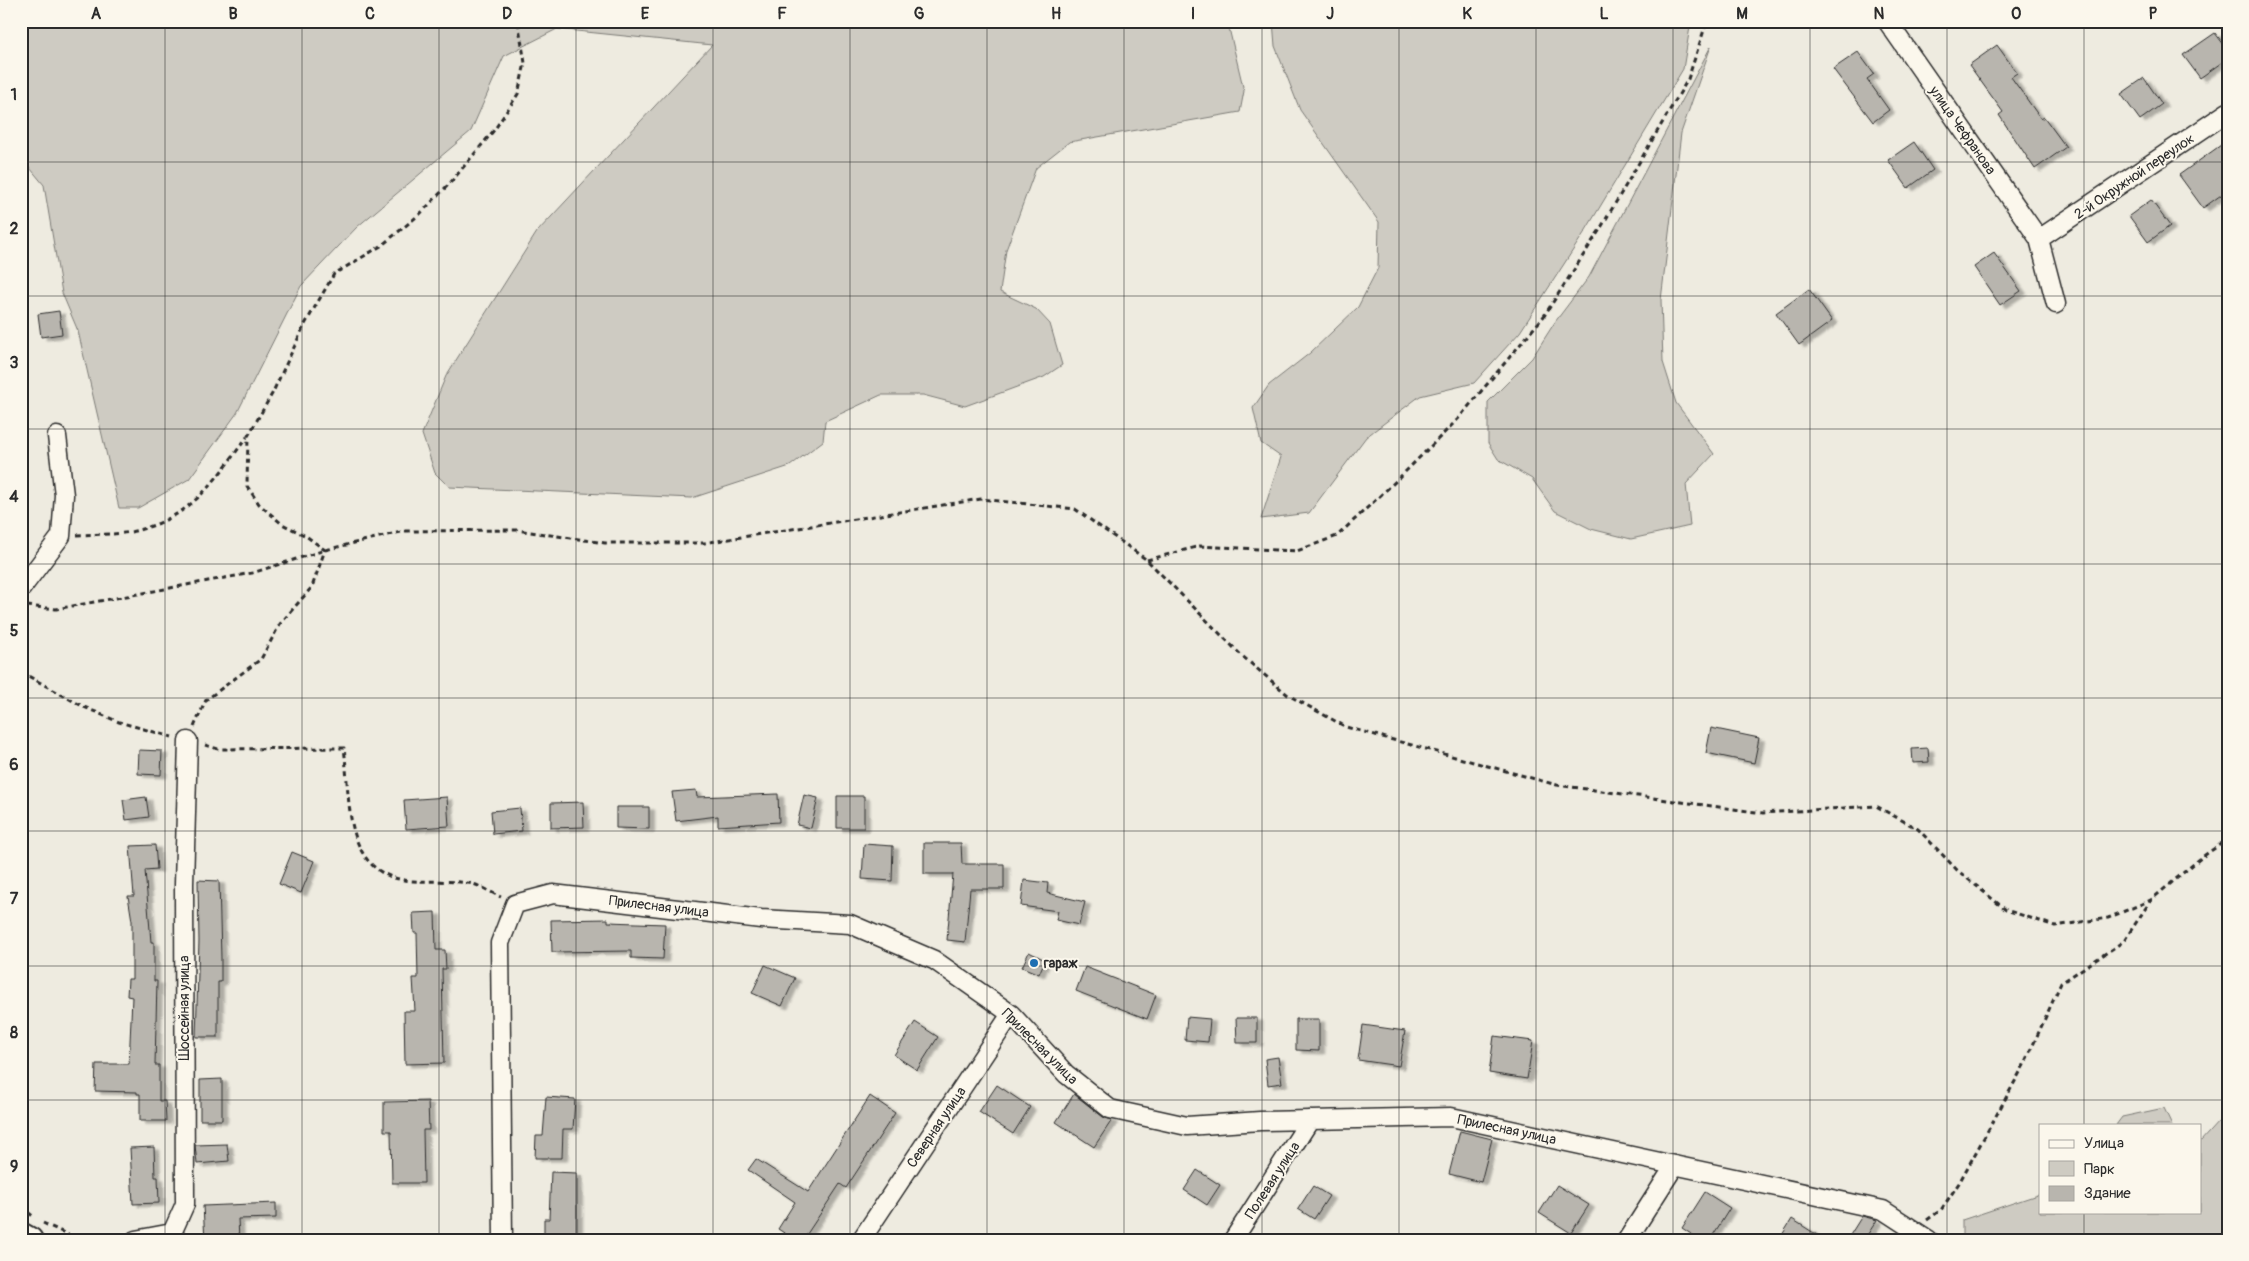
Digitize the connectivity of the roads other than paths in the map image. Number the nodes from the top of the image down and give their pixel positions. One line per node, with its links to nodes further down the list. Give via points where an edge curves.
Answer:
1 (1887, 21): 3 (street, улица Чефранова)
2 (2228, 112): 3 (street, 2-й Окружной переулок)
3 (2039, 239): 4 (street)
4 (2056, 304)
5 (57, 436): 6 (street, via 64,495 61,536)
6 (21, 589)
7 (188, 741): 13 (street, Шоссейная улица, via 184,884 185,1204 172,1233)
8 (1011, 1014): 9 (street, Прилесная улица, via 1066,1074 1110,1109 1187,1126); 14 (street, Прилесная улица, via 934,960 850,924 762,919 553,894 515,904 500,943); 15 (street, Северная улица)
9 (1310, 1120): 10 (street, Прилесная улица, via 1451,1117); 16 (street, Полевая улица)
10 (1675, 1165): 17 (street); 18 (street, Прилесная улица, via 1883,1210)
11 (21, 1235): 12 (street)
12 (30, 1240)
13 (134, 1240)
14 (503, 1240)
15 (861, 1240)
16 (1233, 1240)
17 (1627, 1240)
18 (1929, 1240)

